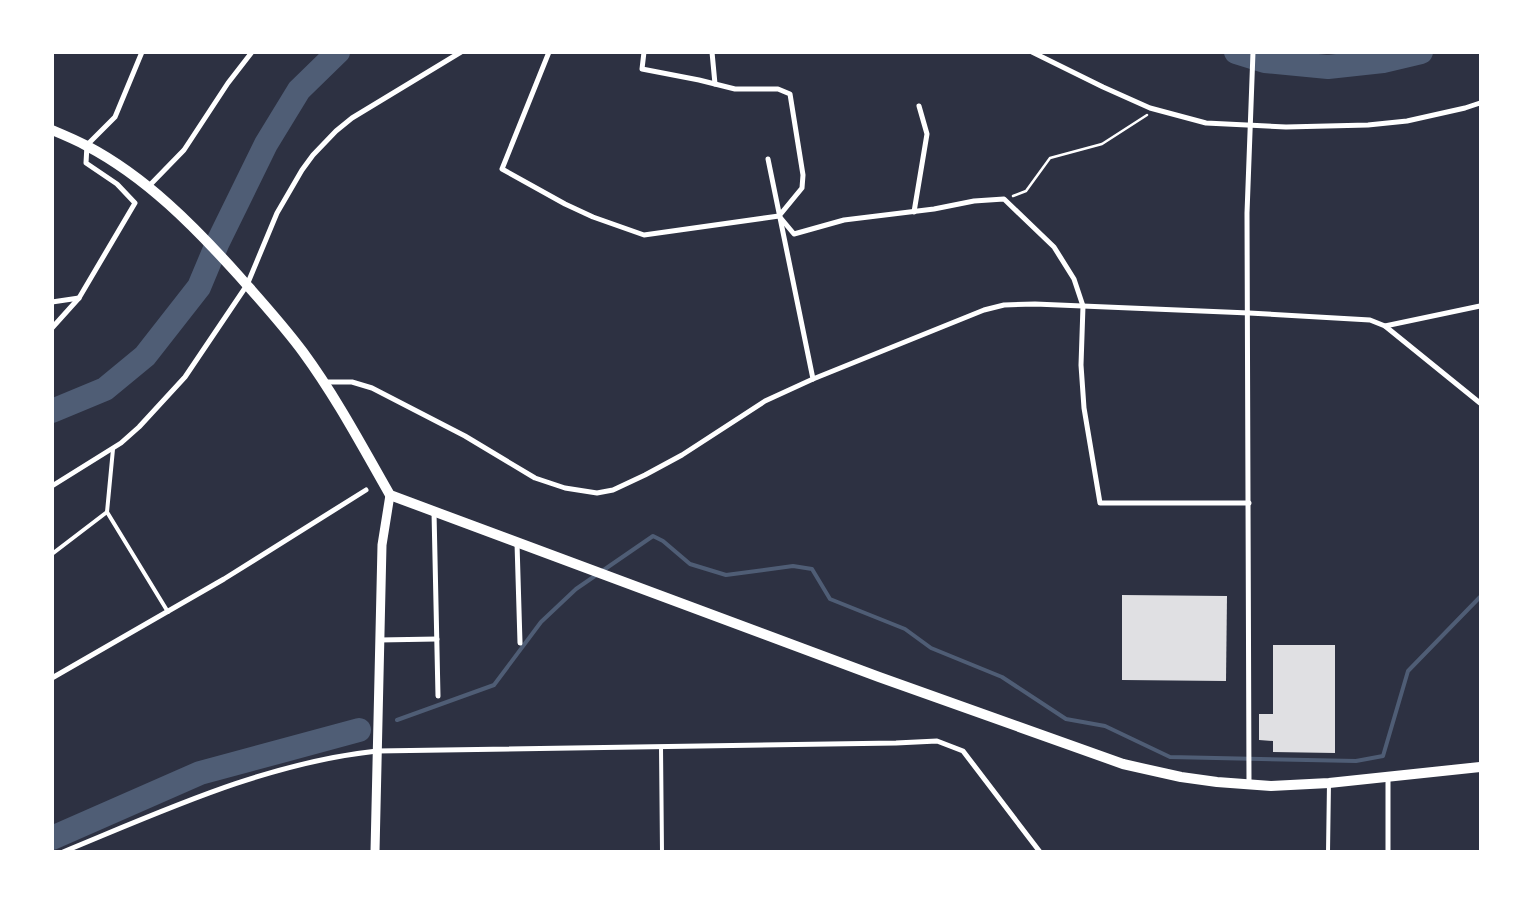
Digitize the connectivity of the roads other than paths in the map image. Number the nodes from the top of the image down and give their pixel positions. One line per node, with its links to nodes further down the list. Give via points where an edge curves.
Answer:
1 (142, 52): 14 (street, via 115,117)
2 (252, 52): 16 (street)
3 (460, 52): 19 (street, via 352,118 313,155 277,213)
4 (549, 52): 18 (street, via 502,169 565,204 644,235)
5 (644, 52): 9 (street, via 642,69)
6 (712, 52): 9 (street)
7 (1032, 52): 12 (street, via 1155,110 1206,124)
8 (1253, 52): 12 (street)
9 (715, 84): 18 (street, via 735,89 778,89 790,94 803,175 802,188)
10 (1480, 103): 12 (street, via 1407,121 1368,125)
11 (919, 106): 17 (street, via 927,134)
12 (1249, 126): 24 (street)
13 (52, 130): 14 (main road)
14 (87, 145): 16 (main road); 20 (street, via 86,163 117,184 135,203)
15 (768, 159): 18 (street)
16 (152, 190): 19 (main road, via 191,225)
17 (914, 212): 18 (street, via 844,220 794,234); 22 (street, via 1004,199 1054,247 1074,279)
18 (779, 216): 27 (street)
19 (244, 282): 28 (main road, via 282,326); 30 (street, via 185,377 139,427)
20 (79, 298): 21 (street); 26 (street)
21 (52, 302)
22 (1082, 306): 24 (street); 27 (street, via 1004,305 984,310); 34 (street, via 1084,408 1100,503)
23 (1480, 306): 25 (street)
24 (1249, 313): 25 (street, via 1370,320); 34 (street)
25 (1385, 326): 29 (street)
26 (52, 328)
27 (813, 379): 28 (street, via 766,402 645,475 613,490 597,493 565,488 535,478 466,436 372,388 352,382)
28 (323, 382): 33 (main road)
29 (1480, 403)
30 (113, 449): 31 (street); 36 (lane)
31 (52, 486)
32 (366, 490): 39 (street)
33 (390, 495): 35 (main road); 41 (street, via 382,545)
34 (1249, 502): 50 (street)
35 (434, 511): 37 (main road); 40 (street)
36 (107, 512): 38 (lane); 39 (lane)
37 (517, 542): 42 (street); 50 (main road, via 1123,764 1181,777)
38 (52, 554)
39 (168, 612): 43 (street)
40 (437, 639): 41 (street); 44 (street)
41 (379, 640): 46 (street)
42 (520, 643)
43 (52, 678)
44 (438, 696)
45 (661, 747): 46 (street); 53 (lane); 54 (street, via 937,741 963,751)
46 (377, 751): 51 (street, via 342,755 248,779 177,804); 52 (street)
47 (1480, 767): 48 (main road)
48 (1388, 778): 49 (main road); 56 (street)
49 (1329, 784): 50 (main road); 55 (lane)
50 (1249, 785)
51 (63, 852)
52 (376, 852)
53 (662, 852)
54 (1040, 852)
55 (1328, 852)
56 (1388, 852)

